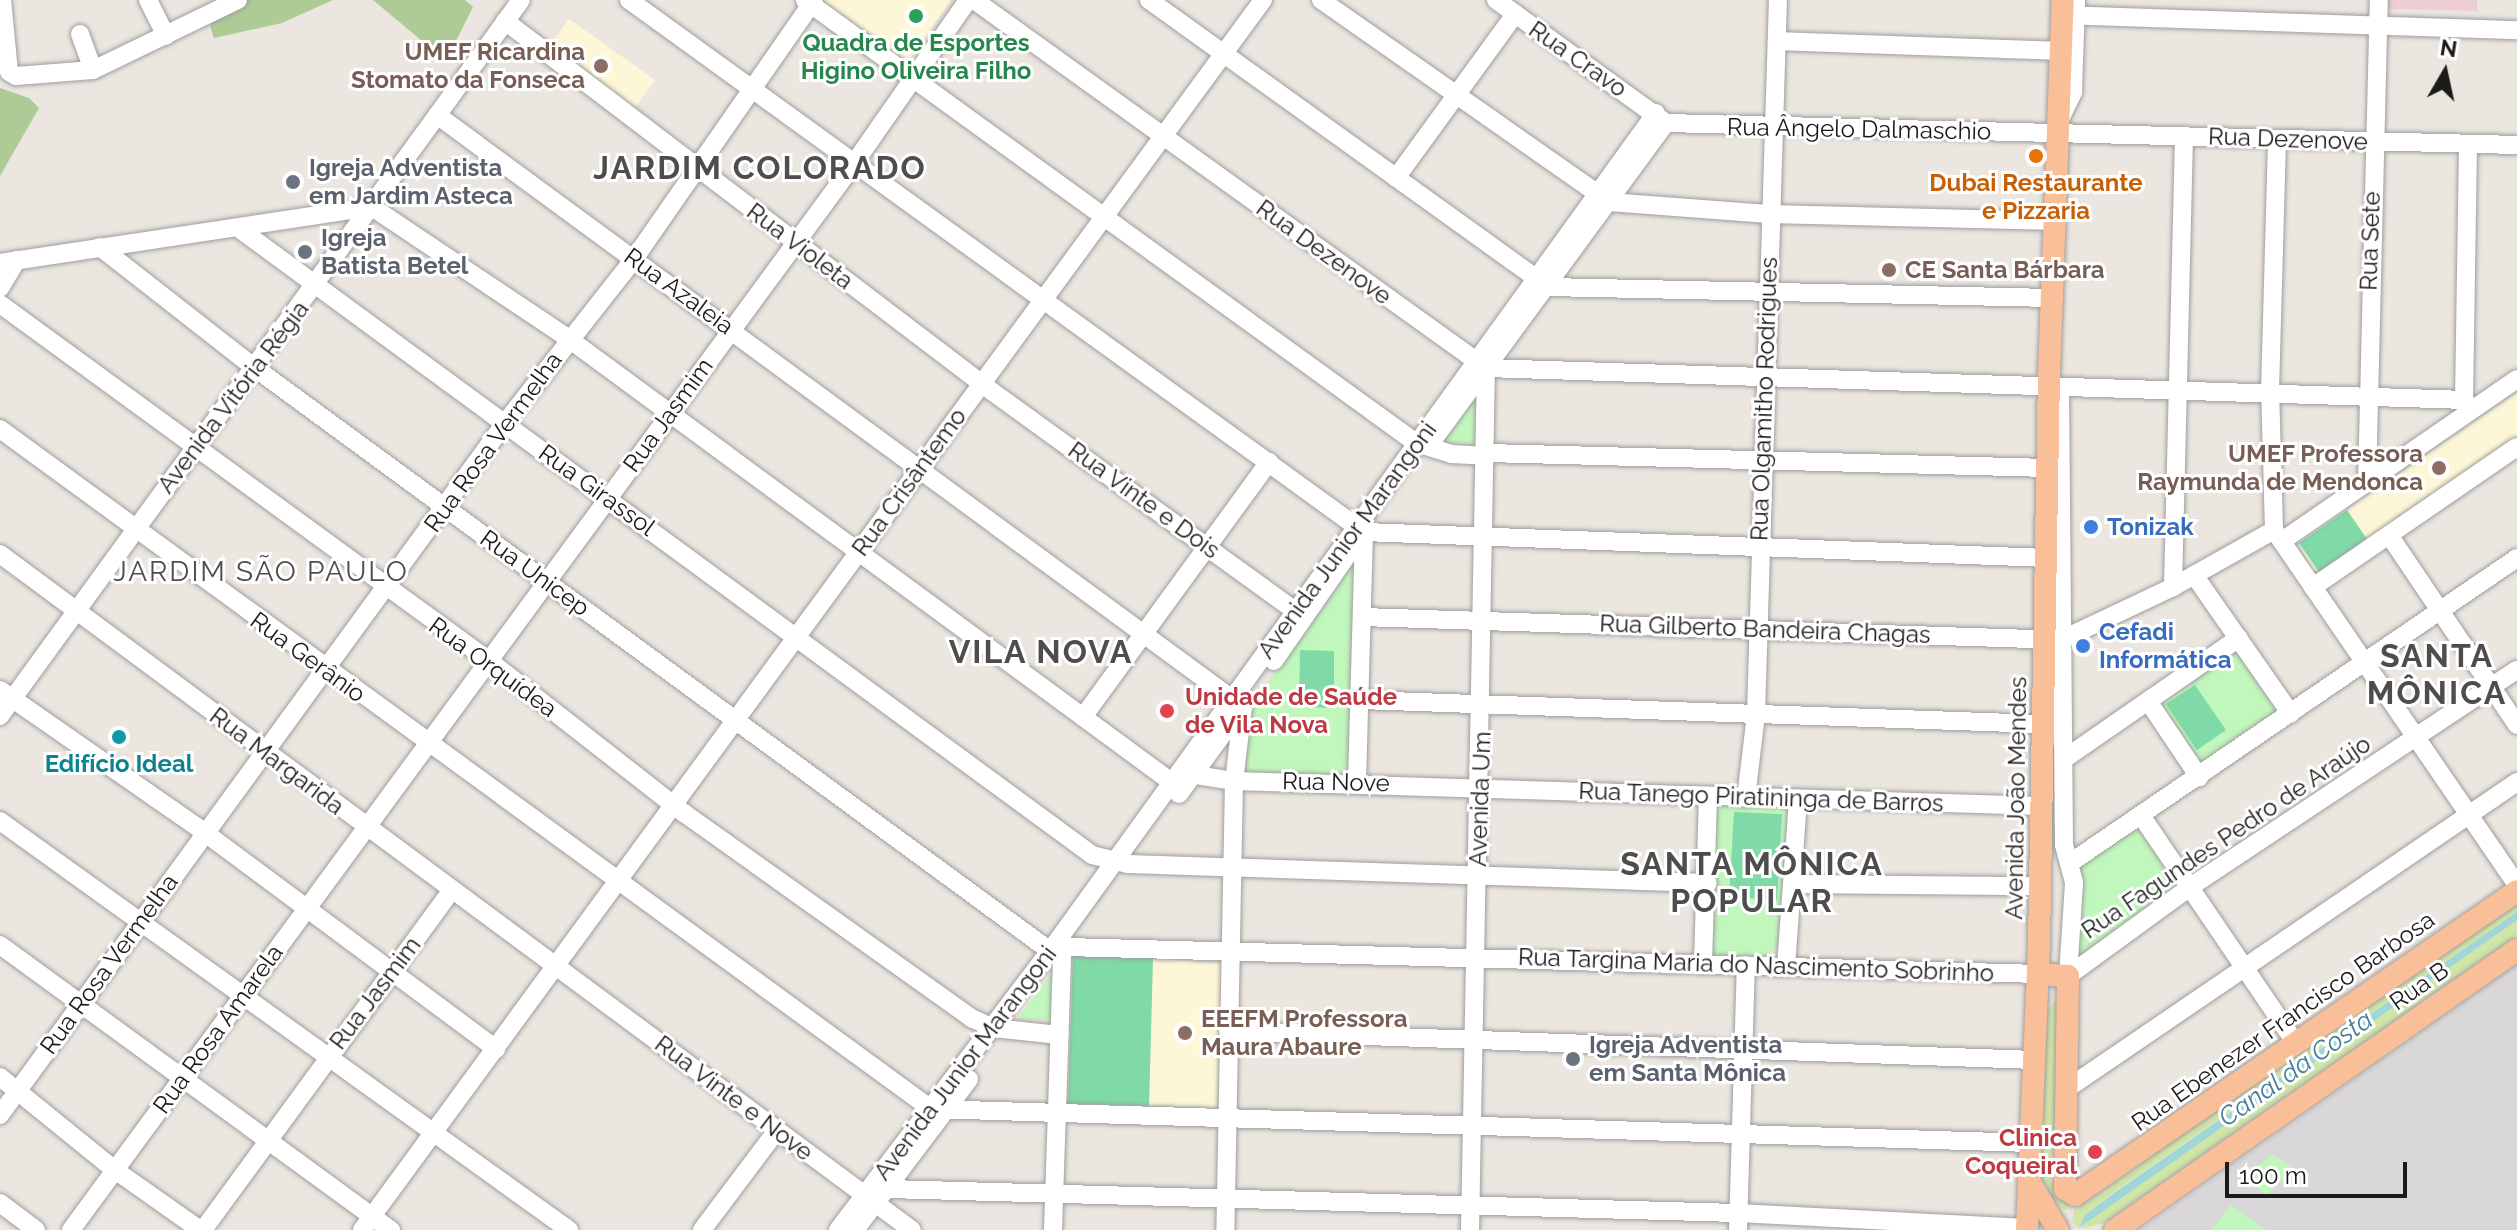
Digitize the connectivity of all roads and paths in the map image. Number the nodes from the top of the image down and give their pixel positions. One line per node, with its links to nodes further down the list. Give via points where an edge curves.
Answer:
1 (2, 0): 24 (street, via 9,72 60,75)
2 (148, 0): 20 (street)
3 (238, 0): 20 (street)
4 (629, 0): 26 (street)
5 (968, 0): 25 (street, Rua Jasmim)
6 (974, 0): 32 (street, Rua Dezenove)
7 (1149, 0): 23 (street)
8 (1263, 0): 23 (street, Rua Crisântemo)
9 (1321, 0): 27 (street)
10 (1496, 0): 16 (street, Rua Cravo)
11 (1778, 0): 21 (street, Rua Olgamitho Rodrigues)
12 (2379, 0): 17 (street, Rua Sete)
13 (810, 1): 25 (street); 26 (street, Rua Rosa Vermelha)
14 (510, 7): 28 (street, Avenida Vitória Régia); 39 (street, Rua Violeta)
15 (2069, 8): 17 (street); 22 (main road, Avenida João Mendes); 31 (street, Avenida João Mendes, via 2073,92)
16 (1515, 14): 27 (street); 29 (street, Rua Cravo)
17 (2378, 27): 18 (street); 35 (street, Rua Sete)
18 (2517, 30)
19 (80, 34): 24 (street)
20 (166, 36): 24 (street)
21 (1777, 41): 22 (street); 30 (street, Rua Olgamitho Rodrigues)
22 (2061, 51): 31 (main road, Avenida João Mendes)
23 (1222, 55): 32 (street, Rua Crisântemo); 40 (street)
24 (93, 70)
25 (915, 78): 38 (street, Rua Jasmim); 44 (street)
26 (750, 90): 38 (street); 39 (street, Rua Rosa Vermelha)
27 (1454, 95): 40 (street); 41 (street)
28 (437, 115): 42 (street, Avenida Vitória Régia); 49 (street, Rua Azaleia)
29 (1661, 118): 30 (street, Rua Ângelo Dalmaschio); 41 (street, Avenida Junior Marangoni)
30 (1773, 128): 31 (street, Rua Ângelo Dalmaschio); 43 (street, Rua Olgamitho Rodrigues)
31 (2059, 133): 33 (street, Rua Dezenove); 45 (main road, Avenida João Mendes); 64 (street, Avenida João Mendes, via 2068,164 2061,348)
32 (1163, 135): 44 (street, Rua Crisântemo); 60 (street, Rua Dezenove)
33 (2184, 136): 34 (street, Rua Dezenove); 66 (street)
34 (2277, 139): 35 (street, Rua Dezenove); 67 (street)
35 (2373, 142): 36 (street, Rua Dezenove); 68 (street, Rua Sete)
36 (2468, 144): 37 (street, Rua Dezenove); 69 (street)
37 (2517, 145)
38 (853, 165): 47 (street, Rua Jasmim); 56 (street)
39 (696, 167): 47 (street, Rua Violeta); 49 (street, Rua Rosa Vermelha)
40 (1396, 178): 51 (street)
41 (1602, 198): 43 (street); 51 (street, Avenida Junior Marangoni)
42 (372, 207): 46 (street); 52 (street, Avenida Vitória Régia); 59 (street)
43 (1769, 214): 45 (street); 54 (street, Rua Olgamitho Rodrigues)
44 (1103, 217): 56 (street, Rua Crisântemo); 74 (street)
45 (2057, 221): 55 (main road, Avenida João Mendes)
46 (241, 230): 48 (street); 52 (street, Rua Girassol)
47 (795, 243): 58 (street, Rua Jasmim); 65 (street, Rua Violeta)
48 (100, 247): 50 (street); 61 (street, Rua Unicep)
49 (634, 259): 58 (street, Rua Azaleia); 59 (street, Rua Rosa Vermelha)
50 (8, 262): 53 (street)
51 (1542, 282): 54 (street); 60 (street, Avenida Junior Marangoni)
52 (317, 286): 61 (street, Avenida Vitória Régia); 71 (street, Rua Girassol)
53 (0, 288)
54 (1768, 292): 55 (street); 62 (street, Rua Olgamitho Rodrigues)
55 (2054, 298): 64 (main road, Avenida João Mendes)
56 (1040, 301): 65 (street, Rua Crisântemo); 77 (street)
57 (0, 304): 73 (street, Rua Orquídea)
58 (731, 329): 70 (street, Rua Jasmim); 79 (street, Rua Azaleia)
59 (569, 339): 70 (street); 71 (street, Rua Rosa Vermelha)
60 (1480, 364): 62 (street); 74 (street, Avenida Junior Marangoni); 76 (street, Avenida Um)
61 (255, 368): 73 (street, Avenida Vitória Régia); 83 (street, Rua Unicep)
62 (1766, 378): 64 (street); 78 (street, Rua Olgamitho Rodrigues)
63 (2517, 379): 69 (street)
64 (2053, 381): 66 (street); 80 (main road, Avenida João Mendes); 109 (street, Avenida João Mendes)
65 (981, 383): 79 (street, Rua Crisântemo); 89 (street, Rua Vinte e Dois)
66 (2177, 391): 67 (street); 97 (street)
67 (2270, 391): 68 (street); 88 (street)
68 (2366, 396): 69 (street); 81 (street, Rua Sete)
69 (2468, 405): 81 (street)
70 (668, 413): 82 (street, Rua Jasmim); 92 (street)
71 (505, 423): 82 (street, Rua Girassol); 83 (street, Rua Rosa Vermelha)
72 (0, 429): 84 (street, Rua Gerânio)
73 (195, 445): 84 (street, Avenida Vitória Régia); 99 (street, Rua Orquídea)
74 (1421, 446): 76 (street); 85 (street, Avenida Junior Marangoni)
75 (2517, 447): 86 (street)
76 (1487, 454): 78 (street); 87 (street, Avenida Um)
77 (1269, 462): 85 (street); 89 (street)
78 (1762, 462): 80 (street); 90 (street, Rua Olgamitho Rodrigues)
79 (921, 467): 92 (street, Rua Crisântemo); 106 (street, Rua Azaleia)
80 (2048, 468): 93 (main road, Avenida João Mendes)
81 (2367, 483): 88 (street)
82 (609, 496): 96 (street, Rua Jasmim); 107 (street, Rua Girassol)
83 (445, 508): 96 (street, Rua Unicep); 99 (street, Rua Rosa Vermelha)
84 (134, 527): 100 (street, Avenida Vitória Régia); 112 (street, Rua Gerânio)
85 (1359, 528): 87 (street); 102 (street, Avenida Junior Marangoni); 103 (street)
86 (2389, 535): 98 (street); 101 (street)
87 (1486, 536): 90 (street); 104 (street, Avenida Um)
88 (2278, 536): 95 (street); 98 (street)
89 (1208, 546): 102 (street, Rua Vinte e Dois); 106 (street)
90 (1760, 546): 93 (street); 105 (street, Rua Olgamitho Rodrigues)
91 (0, 554): 100 (street, Rua Margarida)
92 (857, 554): 107 (street, Rua Crisântemo); 123 (street)
93 (2046, 558): 109 (main road, Avenida João Mendes)
94 (2517, 558): 101 (street)
95 (2194, 575): 97 (street); 108 (street)
96 (547, 581): 110 (street, Rua Jasmim); 124 (street, Rua Unicep)
97 (2173, 587): 109 (street)
98 (2313, 587): 111 (street)
99 (384, 588): 110 (street, Rua Orquídea); 112 (street, Rua Rosa Vermelha)
100 (76, 609): 115 (street, Avenida Vitória Régia); 129 (street, Rua Margarida)
101 (2440, 612): 111 (street); 114 (street)
102 (1301, 614): 118 (street, Avenida Junior Marangoni)
103 (1362, 617): 104 (street); 116 (street)
104 (1485, 621): 105 (street, Rua Gilberto Bandeira Chagas); 119 (street, Avenida Um)
105 (1757, 627): 109 (street, Rua Gilberto Bandeira Chagas); 120 (street, Rua Olgamitho Rodrigues)
106 (1146, 632): 118 (street, Rua Azaleia); 123 (street)
107 (799, 636): 124 (street, Rua Crisântemo); 147 (street, Rua Girassol, via 1092,855)
108 (2239, 638): 117 (street); 121 (street)
109 (2053, 640): 125 (main road, Avenida João Mendes); 130 (street)
110 (488, 660): 128 (street, Rua Jasmim); 140 (street, Rua Orquídea)
111 (2365, 661): 121 (street); 127 (street)
112 (325, 670): 128 (street, Rua Gerânio); 129 (street, Rua Rosa Vermelha)
113 (2517, 670): 114 (street, Rua Fagundes Pedro de Araújo)
114 (2491, 688): 126 (street); 127 (street, Rua Fagundes Pedro de Araújo)
115 (6, 695): 122 (street, Avenida Vitória Régia); 146 (street)
116 (1361, 700): 119 (street); 134 (street)
117 (2148, 701): 130 (street); 131 (street)
118 (1238, 703): 132 (street, Avenida Junior Marangoni); 133 (street)
119 (1483, 703): 120 (street); 136 (street, Avenida Um)
120 (1756, 714): 125 (street); 138 (street, Rua Olgamitho Rodrigues)
121 (2291, 714): 131 (street)
122 (0, 716)
123 (1083, 717): 132 (street)
124 (737, 720): 140 (street, Rua Crisântemo); 164 (street, Rua Unicep)
125 (2043, 724): 141 (main road, Avenida João Mendes)
126 (2517, 725)
127 (2417, 740): 142 (street); 156 (street, Rua Fagundes Pedro de Araújo)
128 (426, 742): 145 (street, Rua Jasmim); 151 (street, Rua Gerânio)
129 (265, 751): 145 (street, Rua Margarida); 146 (street, Rua Rosa Vermelha)
130 (2067, 757): 148 (street, via 2064,845)
131 (2199, 777): 143 (street)
132 (1181, 781): 133 (street, Rua Nove); 147 (street, Avenida Junior Marangoni)
133 (1234, 781): 134 (street, Rua Nove); 149 (street)
134 (1357, 782): 136 (street, Rua Nove)
135 (2517, 782): 142 (street)
136 (1481, 786): 137 (street, Rua Tanego Piratininga de Barros); 150 (street, Avenida Um)
137 (1708, 796): 138 (street, Rua Tanego Piratininga de Barros); 152 (street)
138 (1746, 798): 139 (street, Rua Tanego Piratininga de Barros)
139 (1798, 800): 141 (street, Rua Tanego Piratininga de Barros); 153 (street)
140 (674, 805): 151 (street, Rua Crisântemo); 176 (street, Rua Orquídea, via 971,1018)
141 (2041, 806): 155 (main road, Avenida João Mendes)
142 (2470, 815): 154 (street); 167 (street)
143 (2142, 817): 148 (street); 156 (street)
144 (0, 821): 160 (street)
145 (366, 828): 157 (street, Rua Margarida); 159 (street, Rua Rosa Amarela)
146 (204, 832): 159 (street); 160 (street, Rua Rosa Vermelha)
147 (1121, 863): 149 (street); 164 (street, Avenida Junior Marangoni)
148 (2070, 863): 173 (street, via 2074,883)
149 (1232, 868): 150 (street); 162 (street)
150 (1478, 871): 152 (street); 165 (street, Avenida Um)
151 (617, 883): 169 (street, Rua Crisântemo); 189 (street, Rua Gerânio)
152 (1708, 883): 166 (street)
153 (1793, 884): 155 (street); 170 (street)
154 (2517, 885)
155 (2039, 886): 172 (main road, Avenida João Mendes)
156 (2190, 887): 167 (street); 173 (street, Rua Fagundes Pedro de Araújo)
157 (452, 890): 169 (street, Rua Margarida); 171 (street, Rua Jasmim)
158 (2517, 891): 180 (main road, Rua Ebenezer Francisco Barbosa)
159 (305, 911): 171 (street); 174 (street, Rua Rosa Amarela)
160 (140, 920): 174 (street); 175 (street, Rua Rosa Vermelha)
161 (0, 945): 175 (street)
162 (1230, 949): 164 (street, Rua Targina Maria do Nascimento Sobrinho); 165 (street, Rua Targina Maria do Nascimento Sobrinho); 177 (street)
163 (2517, 950): 223 (main road, Rua B)
164 (1060, 951): 176 (street, Avenida Junior Marangoni); 178 (street)
165 (1474, 955): 166 (street, Rua Targina Maria do Nascimento Sobrinho); 179 (street, Avenida Um)
166 (1703, 964): 168 (street, Rua Targina Maria do Nascimento Sobrinho)
167 (2243, 964): 180 (street); 187 (street)
168 (1746, 965): 170 (street, Rua Targina Maria do Nascimento Sobrinho); 182 (street)
169 (557, 966): 181 (street, Rua Crisântemo); 194 (street, Rua Vinte e Nove)
170 (1786, 967): 172 (street, Rua Targina Maria do Nascimento Sobrinho)
171 (391, 972): 181 (street); 183 (street, Rua Jasmim)
172 (2038, 974): 173 (main road); 184 (main road, Avenida João Mendes)
173 (2068, 976): 187 (main road)
174 (243, 996): 183 (street); 186 (street, Rua Rosa Amarela)
175 (79, 1002): 186 (street); 188 (street, Rua Rosa Vermelha)
176 (999, 1029): 178 (street); 189 (street, Avenida Junior Marangoni)
177 (1228, 1031): 179 (street); 192 (street)
178 (1060, 1035): 190 (street)
179 (1474, 1041): 182 (street); 193 (street, Avenida Um)
180 (2296, 1044): 187 (main road, Rua Ebenezer Francisco Barbosa, via 2079,1194 2065,1189)
181 (496, 1049): 195 (street, Rua Crisântemo)
182 (1744, 1052): 184 (street); 196 (street)
183 (327, 1058): 195 (street); 197 (street, Rua Jasmim)
184 (2034, 1060): 198 (main road, Avenida João Mendes)
185 (0, 1077): 188 (street)
186 (181, 1079): 197 (street); 199 (street, Rua Rosa Amarela)
187 (2065, 1090)
188 (18, 1091): 191 (street, Rua Rosa Vermelha); 199 (street)
189 (938, 1111): 190 (street); 201 (street, Avenida Junior Marangoni); 203 (street, Avenida Junior Marangoni)
190 (1058, 1113): 192 (street); 202 (street)
191 (0, 1115)
192 (1226, 1115): 193 (street); 204 (street)
193 (1472, 1123): 196 (street); 206 (street, Avenida Um)
194 (777, 1130): 203 (street, Rua Vinte e Nove); 215 (street)
195 (435, 1133): 208 (street, Rua Crisântemo); 214 (street)
196 (1743, 1134): 198 (street); 207 (street)
197 (266, 1142): 208 (street); 212 (street, Rua Jasmim)
198 (2030, 1143): 200 (main road, Avenida João Mendes)
199 (115, 1170): 211 (street, Rua Rosa Amarela); 212 (street)
200 (2029, 1171): 209 (main road, Avenida João Mendes); 222 (main road, via 2035,1195)
201 (888, 1189): 202 (street); 203 (street, Avenida Junior Marangoni)
202 (1055, 1197): 204 (street); 219 (street)
203 (869, 1199): 216 (street); 217 (street); 218 (street, Rua Vinte e Nove)
204 (1226, 1202): 206 (street); 220 (street)
205 (0, 1203): 210 (street)
206 (1470, 1206): 207 (street); 221 (street, Avenida Um)
207 (1738, 1222): 209 (street)
208 (367, 1223): 213 (street)
209 (2027, 1229)
210 (36, 1230)
211 (71, 1230)
212 (201, 1230)
213 (391, 1230)
214 (569, 1230)
215 (702, 1230)
216 (838, 1230)
217 (855, 1230)
218 (912, 1230)
219 (1053, 1230)
220 (1225, 1230)
221 (1470, 1230)
222 (2058, 1230)
223 (2115, 1230)

